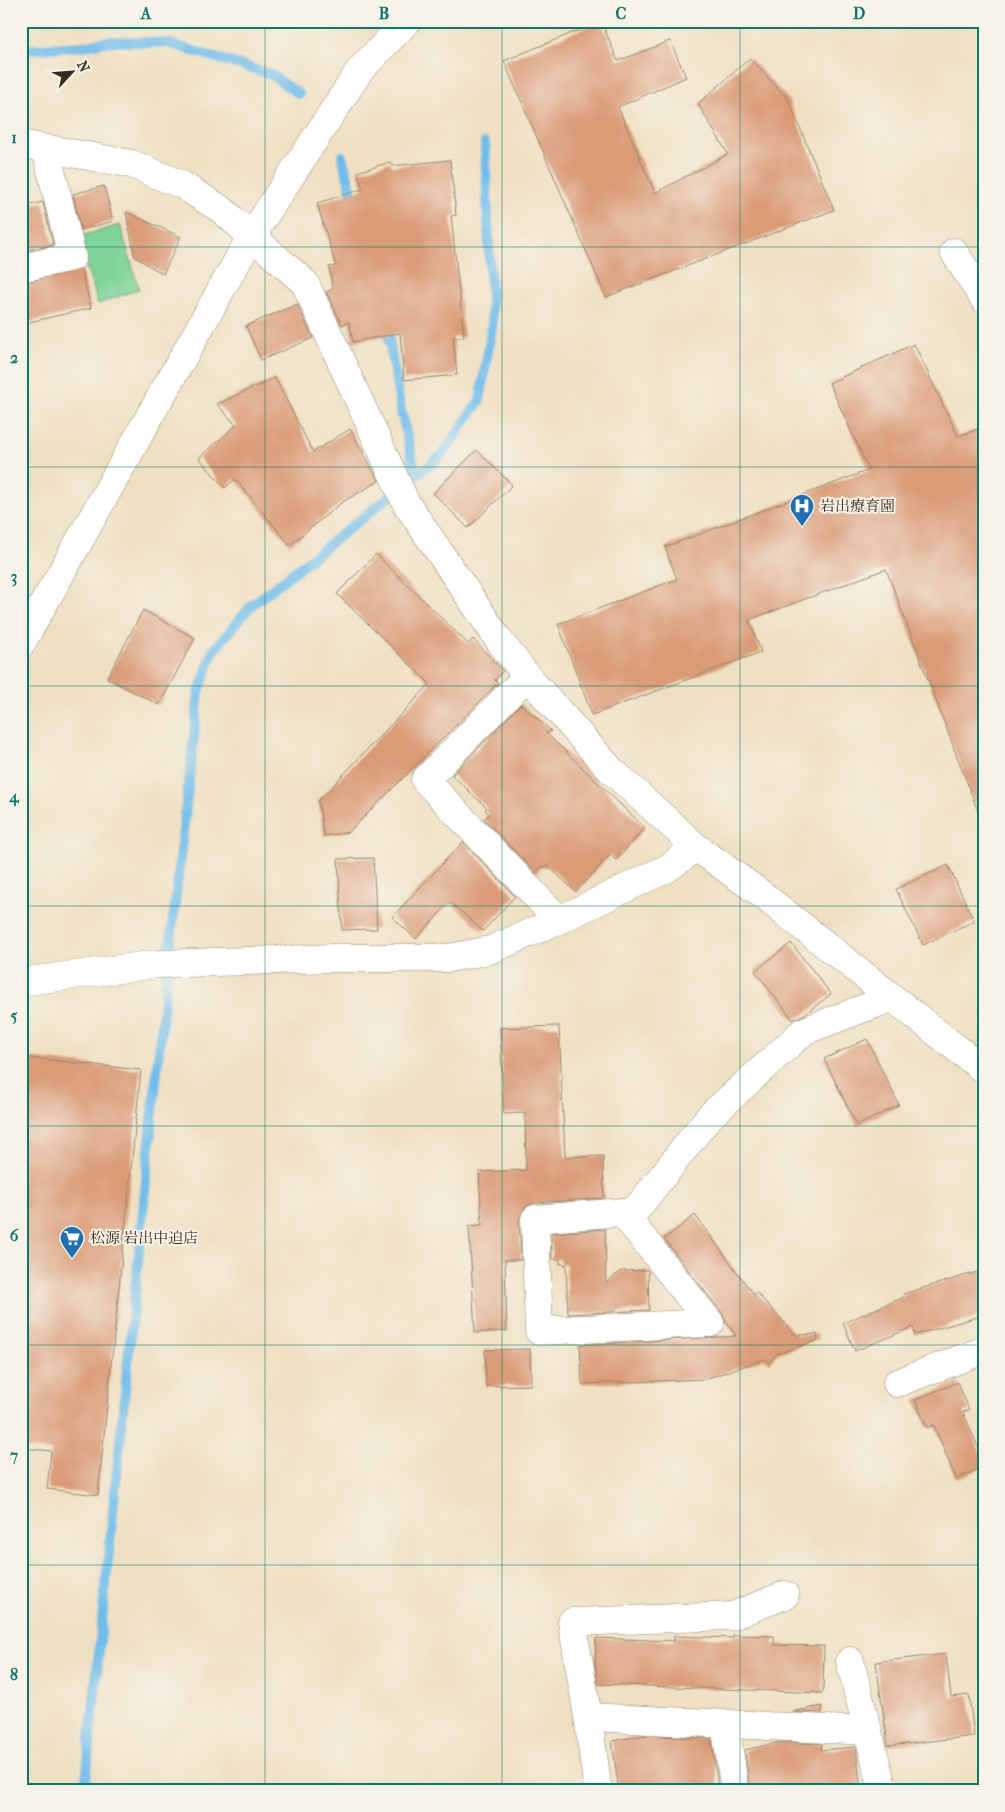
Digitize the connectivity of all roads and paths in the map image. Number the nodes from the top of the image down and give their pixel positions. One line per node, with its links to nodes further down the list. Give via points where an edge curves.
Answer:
1 (407, 21): 3 (street, via 360,70)
2 (33, 146): 3 (street, via 132,164 182,186 222,210); 5 (street, via 72,257)
3 (252, 235): 7 (street); 8 (street, via 305,282 406,503)
4 (954, 252): 6 (street)
5 (21, 268)
6 (984, 299)
7 (21, 644)
8 (527, 676): 9 (street, via 611,770); 10 (street, via 425,780)
9 (696, 847): 10 (street, via 668,868); 12 (street, via 760,893)
10 (559, 920): 11 (street, via 490,950 448,958 157,964)
11 (21, 982)
12 (891, 998): 13 (street); 14 (street, via 804,1031 709,1117 635,1211)
13 (984, 1070)
14 (622, 1212): 14 (street, via 535,1219 539,1331 710,1323)
15 (984, 1350): 16 (street)
16 (897, 1383)
17 (785, 1595): 19 (street, via 732,1616 572,1622)
18 (850, 1661): 21 (street)
19 (588, 1717): 20 (street); 22 (street)
20 (725, 1724): 21 (street); 23 (street)
21 (868, 1731): 24 (street, via 882,1786)
22 (598, 1791)
23 (735, 1791)
24 (888, 1791)

